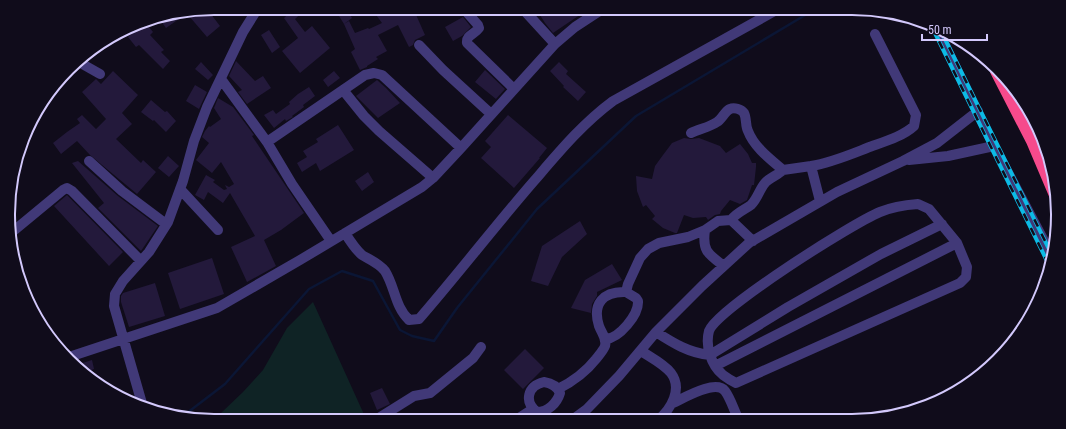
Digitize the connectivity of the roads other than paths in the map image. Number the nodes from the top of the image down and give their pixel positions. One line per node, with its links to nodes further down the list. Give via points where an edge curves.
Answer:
1 (254, 15): 12 (street)
2 (470, 15): 14 (street, via 479,28 469,36 467,43)
3 (528, 15): 8 (street)
4 (593, 15): 8 (street)
5 (767, 15): 36 (street, via 613,101 596,114 539,175 419,319 409,320 402,314 384,269 353,246)
6 (875, 34): 24 (street, via 916,115 914,126 880,143)
7 (941, 36): 16 (street)
8 (555, 44): 14 (street)
9 (419, 45): 17 (street)
10 (84, 64): 11 (street)
11 (100, 74)
12 (221, 79): 19 (street); 28 (street, via 194,141)
13 (1004, 86): 26 (highway)
14 (514, 89): 17 (street)
15 (343, 90): 19 (street); 21 (street, via 365,75 382,75); 27 (street, via 379,131)
16 (978, 111): 20 (street); 23 (street, via 936,143)
17 (491, 114): 21 (street)
18 (691, 133): 25 (street, via 717,122 730,109 740,109 746,119 748,132 765,155)
19 (267, 142): 38 (street)
20 (994, 146): 23 (street, via 948,156); 40 (street)
21 (461, 148): 27 (street)
22 (89, 161): 31 (street, via 122,191)
23 (903, 161): 29 (street)
24 (811, 166): 25 (street); 29 (street)
25 (783, 170): 30 (street, via 764,183 757,198)
26 (1047, 177)
27 (433, 178): 36 (street)
28 (180, 189): 31 (street); 34 (street)
29 (820, 202): 37 (street)
30 (730, 220): 35 (street, via 718,221); 37 (street)
31 (166, 224): 41 (street)
32 (942, 224): 39 (street); 49 (street, via 881,254); 49 (street, via 929,209 918,204 879,212 823,244 757,288 717,321 710,330 708,339)
33 (15, 230): 41 (street, via 67,188)
34 (218, 230)
35 (705, 230): 42 (street, via 705,248); 43 (street, via 688,238 659,243 648,250 640,258)
36 (345, 233): 38 (street)
37 (753, 241): 42 (street)
38 (331, 242): 46 (street, via 218,308)
39 (957, 243): 51 (street); 51 (street, via 967,266 966,277 960,283 736,383)
40 (1048, 249)
41 (141, 261): 46 (street, via 115,294 114,306)
42 (724, 266): 44 (street)
43 (626, 292): 45 (street, via 638,301 637,312 616,336); 45 (street, via 619,291 604,296 599,302 597,317)
44 (656, 332): 48 (street); 49 (street, via 681,347)
45 (606, 339): 52 (street, via 602,352 584,374)
46 (123, 340): 50 (street); 53 (street)
47 (481, 347): 56 (street, via 473,358 430,393 414,396)
48 (641, 351): 54 (street, via 670,372 674,379 676,394); 59 (street)
49 (710, 355): 51 (street)
50 (73, 356)
51 (715, 366)
52 (558, 390): 55 (street, via 560,393 555,403 541,412); 55 (street, via 549,382 534,386 529,400)
53 (141, 400)
54 (673, 403): 60 (street); 61 (street, via 706,389 721,388)
55 (535, 411): 57 (street); 58 (street)
56 (385, 414)
57 (529, 414)
58 (532, 414)
59 (580, 414)
60 (663, 414)
61 (736, 414)

